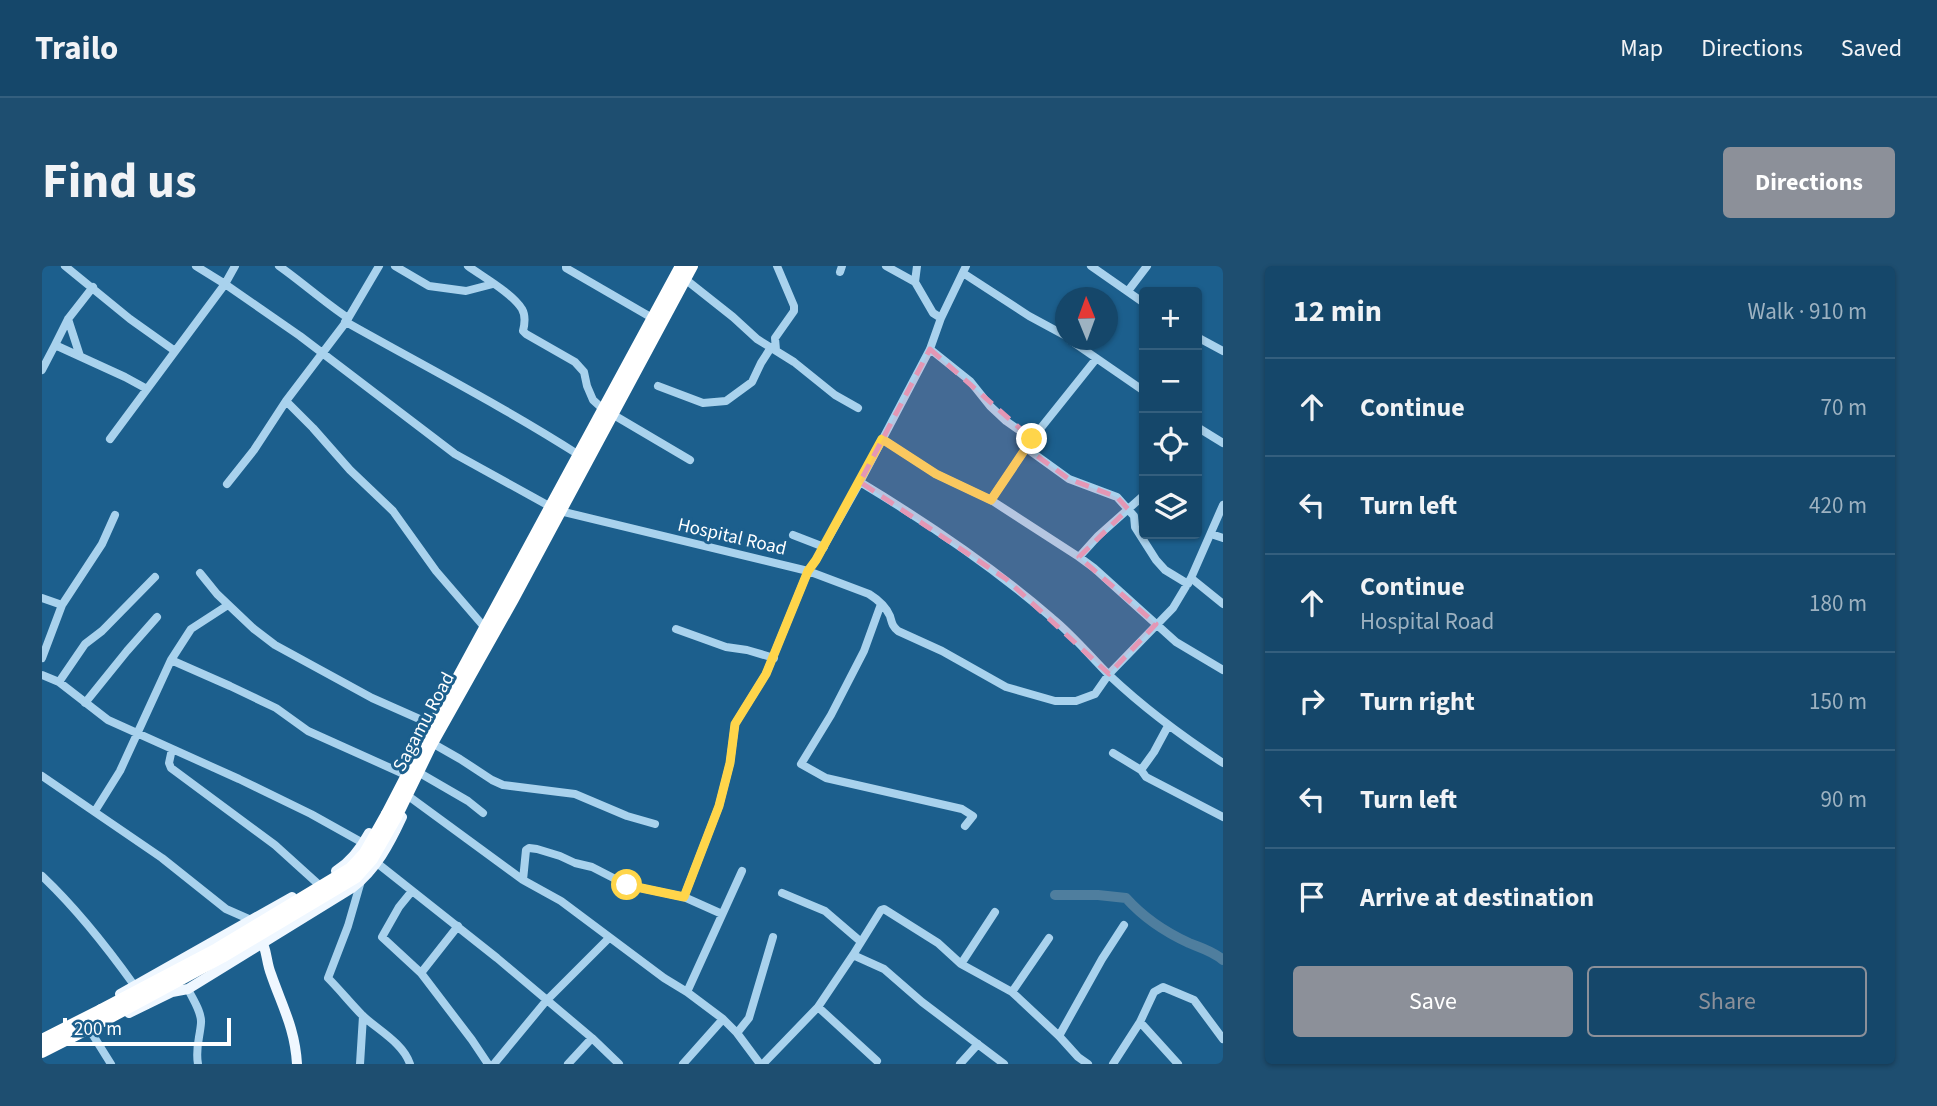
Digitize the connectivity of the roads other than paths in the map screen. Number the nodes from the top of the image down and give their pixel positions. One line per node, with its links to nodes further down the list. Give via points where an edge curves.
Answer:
1 (65, 266): 21 (street)
2 (196, 266): 19 (street, Hospital Road)
3 (234, 266): 19 (street)
4 (279, 266): 27 (street)
5 (379, 266): 27 (street)
6 (395, 266): 15 (street)
7 (468, 266): 20 (street)
8 (566, 266): 26 (street)
9 (692, 266): 17 (highway, Sagamu Road)
10 (777, 266): 29 (street, via 794,311)
11 (886, 266): 18 (street)
12 (917, 266): 18 (street)
13 (1091, 266): 22 (street)
14 (1147, 266): 22 (street)
15 (409, 270): 20 (street, via 429,286 451,290)
16 (964, 270): 24 (street, Hospital Road); 28 (street)
17 (683, 272): 26 (highway, Sagamu Road); 30 (street); 47 (highway, Sagamu Road)
18 (915, 282): 24 (street, via 933,313)
19 (225, 284): 36 (street); 38 (street, Hospital Road)
20 (493, 284): 47 (street, via 523,310 523,331 575,362 584,372 593,400)
21 (93, 287): 25 (street); 36 (street)
22 (1128, 291): 23 (street)
23 (1139, 299)
24 (941, 318): 33 (street, Hospital Road)
25 (68, 319): 32 (street); 39 (street)
26 (654, 319): 47 (highway, Sagamu Road)
27 (347, 320): 38 (street); 54 (street)
28 (1055, 330)
29 (775, 338): 30 (street); 34 (street)
30 (757, 339): 34 (street)
31 (1202, 340): 37 (street)
32 (55, 345): 39 (street); 41 (street)
33 (930, 349): 50 (street, Hospital Road); 51 (street, via 970,381 1006,421)
34 (773, 350): 42 (street, via 752,382 726,401 703,403); 46 (street)
35 (1084, 350): 40 (street)
36 (175, 351): 44 (street)
37 (1223, 351)
38 (322, 354): 45 (street); 61 (street, Hospital Road, via 455,454)
39 (80, 356): 44 (street)
40 (1096, 359): 43 (street); 51 (street)
41 (42, 370)
42 (658, 386)
43 (1139, 388)
44 (147, 389): 49 (street)
45 (286, 401): 57 (street); 80 (street, via 393,512 436,572)
46 (858, 408)
47 (608, 412): 54 (highway, Sagamu Road); 55 (street); 61 (highway, Sagamu Road)
48 (1202, 430): 52 (street)
49 (110, 439)
50 (882, 439): 56 (street, Hospital Road); 59 (street, via 936,474)
51 (1032, 439): 53 (street)
52 (1223, 443)
53 (1026, 448): 59 (street); 62 (street, via 1069,479 1117,497)
54 (579, 455): 61 (highway, Sagamu Road)
55 (690, 460)
56 (860, 482): 67 (street, Hospital Road); 86 (street, via 1006,579)
57 (227, 484)
58 (1139, 499): 62 (street)
59 (991, 500): 68 (street)
60 (1223, 505): 64 (street)
61 (556, 509): 69 (street, Hospital Road); 80 (highway, Sagamu Road); 93 (highway, Sagamu Road, via 508,610)
62 (1128, 509): 68 (street); 72 (street, via 1156,560 1165,570)
63 (115, 515): 76 (street, via 102,544)
64 (1211, 534): 66 (street); 72 (street)
65 (793, 535): 67 (street)
66 (1223, 538)
67 (824, 547): 69 (street, Hospital Road)
68 (1079, 557): 79 (street)
69 (808, 571): 74 (street, via 869,594); 83 (street)
70 (200, 573): 77 (street)
71 (155, 578): 88 (street, via 85,644)
72 (1190, 581): 75 (street); 79 (street)
73 (42, 598): 76 (street)
74 (881, 604): 86 (street, via 898,632 1006,687 1055,701 1076,701 1095,694); 105 (street, via 864,651 800,764 826,778 962,809 973,816)
75 (1223, 604)
76 (62, 605): 82 (street)
77 (228, 605): 84 (street, via 191,629); 90 (street, via 275,645)
78 (157, 617): 89 (street)
79 (1156, 624): 85 (street, via 1176,642); 86 (street)
80 (486, 629): 90 (highway, Sagamu Road)
81 (676, 629): 83 (street)
82 (42, 658)
83 (774, 658): 115 (street, via 735,724 719,806)
84 (171, 660): 92 (street); 98 (street, via 275,708 308,731)
85 (1223, 670)
86 (1109, 674): 91 (street)
87 (42, 675): 88 (street)
88 (60, 682): 89 (street)
89 (85, 703): 92 (street)
90 (433, 725): 98 (highway, Sagamu Road)
91 (1168, 726): 96 (street); 97 (street)
92 (136, 733): 94 (street); 101 (street, via 120,771)
93 (432, 743): 98 (highway, Sagamu Road); 104 (street, via 503,785 576,794)
94 (172, 749): 106 (street, via 311,814); 112 (street, via 172,768 275,845)
95 (1113, 753): 97 (street)
96 (1223, 764)
97 (1141, 770): 103 (street, via 1146,777)
98 (412, 773): 100 (highway, Sagamu Road); 102 (street)
99 (42, 776): 101 (street)
100 (401, 800): 106 (main road, via 384,809); 107 (main road, via 402,815); 110 (street); 142 (highway, Sagamu Road, bridge, via 350,869)
101 (95, 811): 116 (street)
102 (484, 813)
103 (1223, 817)
104 (655, 824)
105 (965, 826)
106 (363, 844): 112 (main road, via 345,866)
107 (377, 863): 111 (main road); 113 (street)
108 (743, 871): 118 (street)
109 (42, 876): 133 (street, via 67,899)
110 (523, 880): 115 (street, via 529,848 592,867 627,885); 124 (street, via 561,901)
111 (361, 881): 127 (main road); 139 (street, via 328,978)
112 (317, 883): 119 (main road)
113 (412, 891): 121 (street); 131 (street, via 382,937)
114 (782, 893): 126 (street, via 825,911)
115 (684, 897): 118 (street)
116 (235, 912): 119 (street); 122 (street)
117 (995, 912): 130 (street)
118 (722, 914): 135 (street)
119 (251, 920): 122 (main road); 127 (main road)
120 (1124, 925): 144 (street)
121 (458, 926): 131 (street); 137 (street)
122 (238, 928): 128 (main road); 133 (main road)
123 (773, 937): 143 (street, via 749,1018)
124 (609, 938): 135 (street); 137 (street)
125 (1049, 938): 136 (street)
126 (860, 941): 129 (street); 130 (street, via 881,909 886,909)
127 (263, 942): 128 (main road); 132 (main road)
128 (250, 950): 132 (main road); 134 (main road)
129 (853, 955): 138 (street); 148 (street, via 884,969)
130 (961, 964): 136 (street)
131 (421, 973): 156 (street)
132 (270, 974): 153 (main road, via 294,1035)
133 (134, 985): 142 (main road, via 88,1013)
134 (188, 989): 142 (main road); 152 (street, via 201,1016)
135 (687, 992): 140 (street)
136 (1012, 992): 144 (street)
137 (547, 1001): 145 (street); 157 (street)
138 (818, 1007): 150 (street); 161 (street)
139 (363, 1016): 154 (street); 155 (street)
140 (723, 1019): 143 (street); 160 (street)
141 (1140, 1022): 146 (street, via 1154,992 1163,987 1194,1000); 165 (street); 166 (street)
142 (85, 1028): 147 (highway, Sagamu Road); 149 (highway, Sagamu Road); 151 (street)
143 (737, 1033): 161 (street)
144 (1059, 1036): 164 (street)
145 (592, 1038): 158 (street); 159 (street)
146 (1223, 1039)
147 (42, 1040)
148 (978, 1044): 162 (street); 163 (street)
149 (42, 1052)
150 (877, 1061)
151 (111, 1064)
152 (198, 1064)
153 (297, 1064)
154 (360, 1064)
155 (410, 1064)
156 (488, 1064)
157 (494, 1064)
158 (568, 1064)
159 (619, 1064)
160 (682, 1064)
161 (762, 1064)
162 (960, 1064)
163 (1004, 1064)
164 (1088, 1064)
165 (1113, 1064)
166 (1178, 1064)

